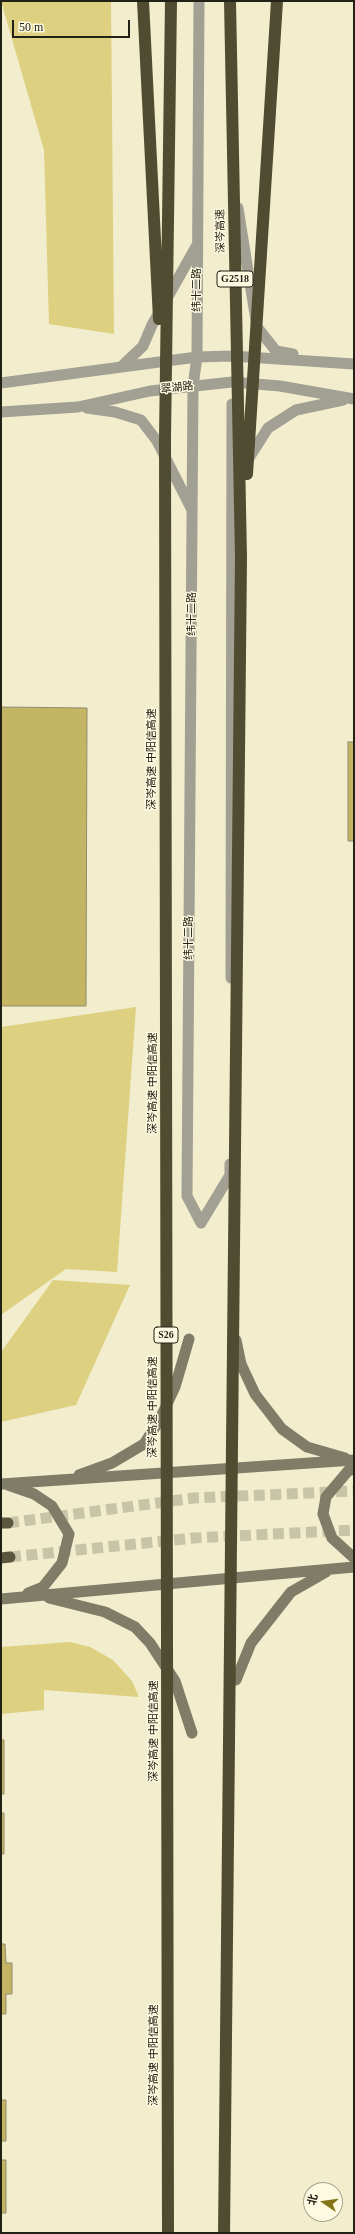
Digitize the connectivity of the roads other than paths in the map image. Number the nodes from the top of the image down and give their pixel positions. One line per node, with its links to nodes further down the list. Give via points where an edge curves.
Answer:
1 (143, 1): 20 (highway)
2 (171, 1): 20 (highway)
3 (199, 1): 8 (street, 纬十二路)
4 (230, 1): 23 (highway, 深岑高速 / G2518)
5 (234, 1): 7 (street)
6 (277, 1): 23 (highway)
7 (233, 176): 9 (street); 11 (street, via 257,327 276,351)
8 (197, 244): 10 (street, 纬十二路); 13 (street, via 143,346)
9 (232, 356): 10 (street); 11 (street); 14 (street)
10 (197, 357): 13 (street); 16 (street, 纬十二路)
11 (329, 362): 12 (street)
12 (354, 364)
13 (121, 367): 15 (street)
14 (232, 382): 16 (street, 翠湖路); 17 (street, 翠湖路, via 280,386); 21 (street)
15 (1, 383)
16 (193, 386): 18 (street, 翠湖路, via 150,391); 22 (street, 纬十二路)
17 (351, 399): 21 (street, via 296,410 268,428)
18 (78, 407): 19 (street, 翠湖路); 22 (street, via 115,412 141,420 157,441)
19 (1, 412)
20 (165, 438): 37 (highway, 深岑高速 中阳信高速 / S26)
21 (232, 490): 22 (street, 纬十二路, via 230,1175 201,1223 187,1196)
22 (192, 511)
23 (241, 557): 38 (highway)
24 (230, 1315): 26 (main road, via 246,1376 255,1394 282,1429 307,1448)
25 (188, 1339): 27 (main road, via 176,1387 144,1444 112,1462)
26 (354, 1463): 27 (main road); 29 (main road, via 326,1497 323,1514 332,1538)
27 (67, 1480): 28 (main road)
28 (2, 1484): 33 (main road, via 34,1494 52,1506 69,1534 62,1563 43,1587)
29 (354, 1558)
30 (354, 1567): 31 (main road)
31 (330, 1570): 32 (main road); 35 (main road, via 292,1592 251,1643)
32 (37, 1596): 33 (main road); 36 (main road, via 105,1612 135,1627 150,1643 175,1681)
33 (14, 1598): 34 (main road)
34 (1, 1599)
35 (236, 1680)
36 (192, 1733)
37 (168, 2233)
38 (224, 2233)

